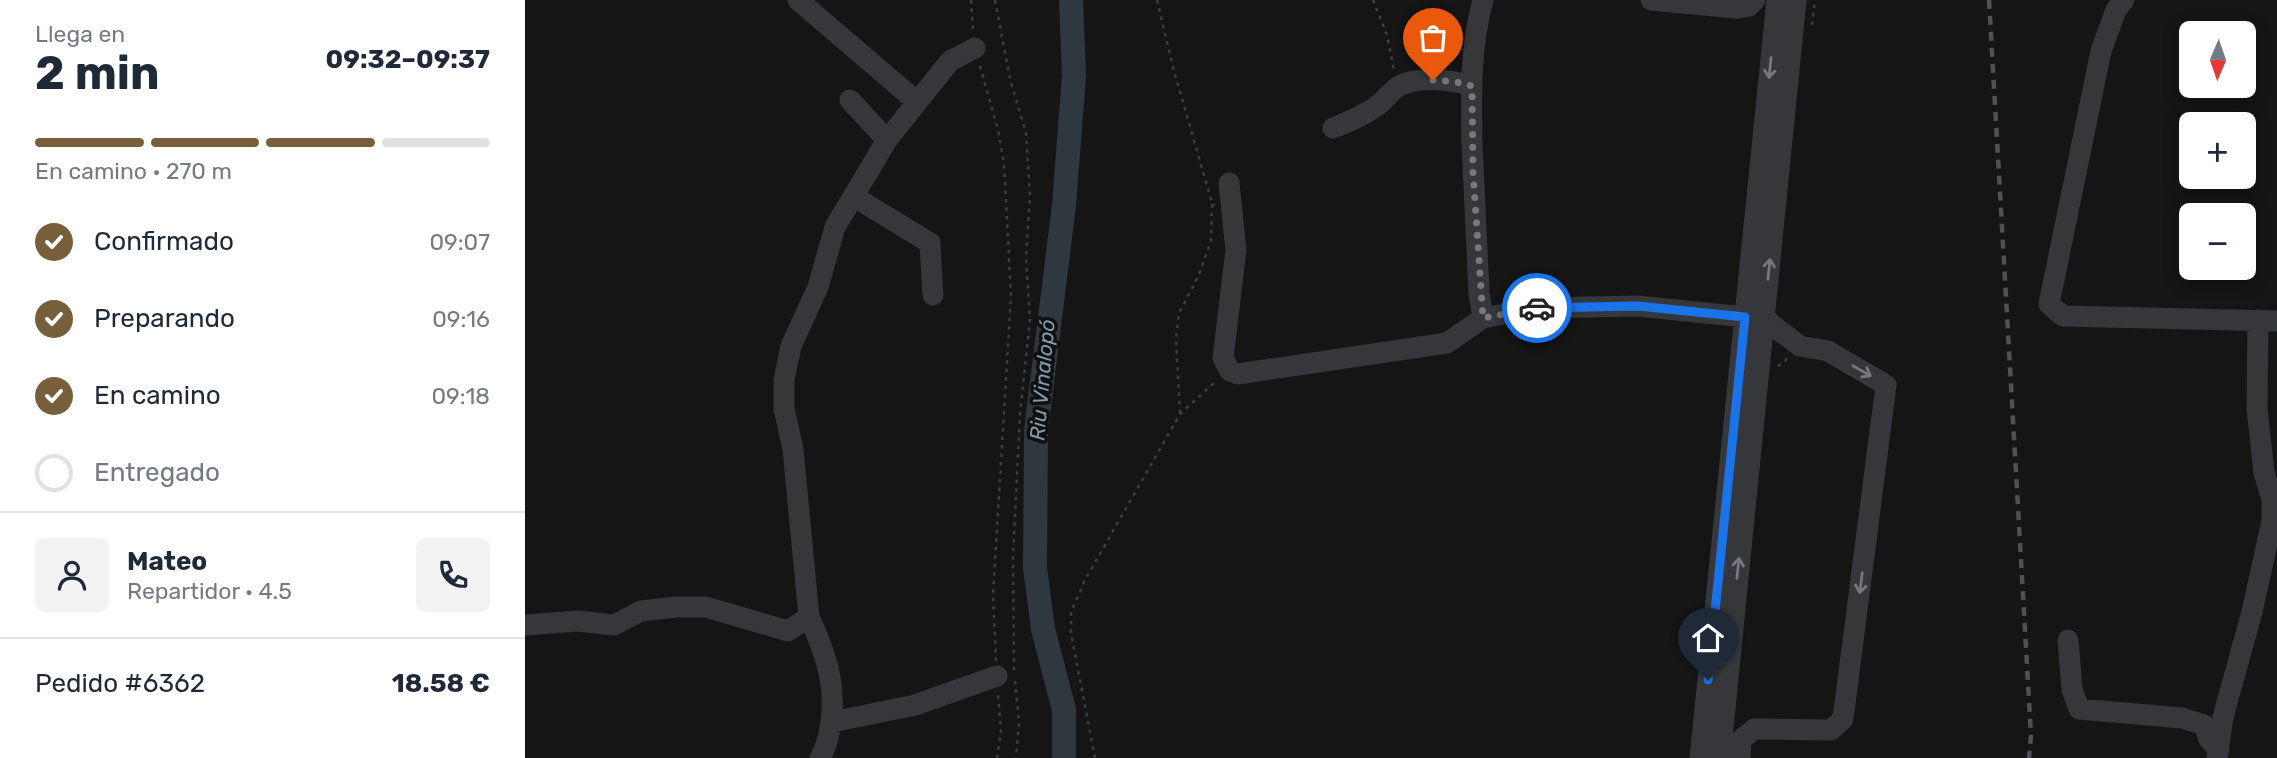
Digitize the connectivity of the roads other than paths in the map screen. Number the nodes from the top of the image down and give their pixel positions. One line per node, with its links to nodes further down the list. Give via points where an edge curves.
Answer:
1 (798, 0): 13 (street)
2 (1483, 0): 11 (street, via 1476,23)
3 (1651, 0): 4 (street, via 1736,8)
4 (1755, 0)
5 (1777, 0): 19 (street, one-way to 19)
6 (1796, 0): 10 (street)
7 (1809, 0): 10 (street, via 1804,52)
8 (2124, 0): 21 (street, via 2101,51 2049,304 2063,316)
9 (975, 48): 13 (street, via 950,61)
10 (1788, 77): 19 (street, one-way to 10)
11 (1472, 86): 14 (street, via 1413,81 1399,85 1363,115); 20 (street)
12 (850, 100): 15 (street)
13 (916, 101): 15 (street)
14 (1333, 128)
15 (887, 139): 17 (street)
16 (1229, 183): 20 (street, via 1236,250 1223,358 1230,370 1238,374 1447,343)
17 (853, 196): 18 (street, via 930,243); 24 (street, via 835,227 818,287 791,346 784,380)
18 (933, 295)
19 (1755, 316): 20 (street, via 1638,306 1536,308); 22 (street); 23 (street); 32 (street)
20 (1483, 318)
21 (2267, 320): 30 (street, via 2257,409 2272,521)
22 (1800, 346): 23 (street, via 1767,360); 29 (street, one-way to 29, via 1828,351 1886,385 1843,719 1831,730 1753,729)
23 (1758, 369): 33 (street, one-way to 23)
24 (810, 617): 25 (street, via 788,631 706,607 675,607 641,611 614,625 577,621); 28 (street, via 829,667)
25 (525, 625)
26 (2068, 640): 30 (street, via 2072,689 2079,709 2182,718 2204,725)
27 (997, 676): 28 (street, via 915,705)
28 (832, 722): 31 (street)
29 (1740, 749)
30 (2218, 754)
31 (820, 758)
32 (1700, 758)
33 (1720, 758)

